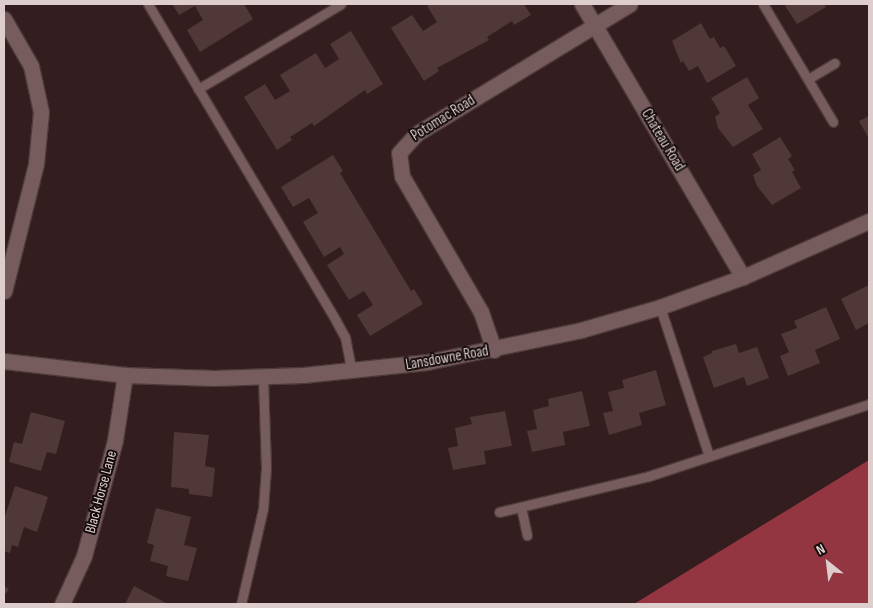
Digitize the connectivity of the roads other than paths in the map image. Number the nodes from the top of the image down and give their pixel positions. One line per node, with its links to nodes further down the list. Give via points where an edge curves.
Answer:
1 (148, 4): 10 (lane)
2 (341, 4): 10 (lane)
3 (582, 4): 7 (street, Chateau Road)
4 (630, 4): 7 (street, Potomac Road)
5 (763, 4): 9 (lane)
6 (4, 19): 14 (street, via 31,66 41,112 36,164)
7 (594, 25): 13 (street, Chateau Road); 16 (street, Potomac Road, via 416,134 399,153 402,176 481,312)
8 (836, 63): 9 (lane)
9 (808, 79): 11 (lane)
10 (198, 89): 18 (lane, via 341,330)
11 (833, 122)
12 (869, 221): 13 (street, Lansdowne Road)
13 (743, 277): 15 (street, Lansdowne Road)
14 (4, 290)
15 (660, 307): 16 (street, Lansdowne Road); 22 (lane)
16 (494, 350): 18 (street, Lansdowne Road)
17 (4, 361): 19 (street, Lansdowne Road)
18 (352, 372): 20 (street, Lansdowne Road)
19 (125, 374): 20 (street, Lansdowne Road); 26 (street, Black Horse Lane, via 115,440 84,556)
20 (263, 377): 27 (lane, via 266,468 263,509)
21 (869, 404): 22 (lane)
22 (709, 456): 23 (lane, via 649,476)
23 (522, 507): 24 (lane); 25 (lane)
24 (499, 512)
25 (527, 536)
26 (62, 604)
27 (241, 604)

